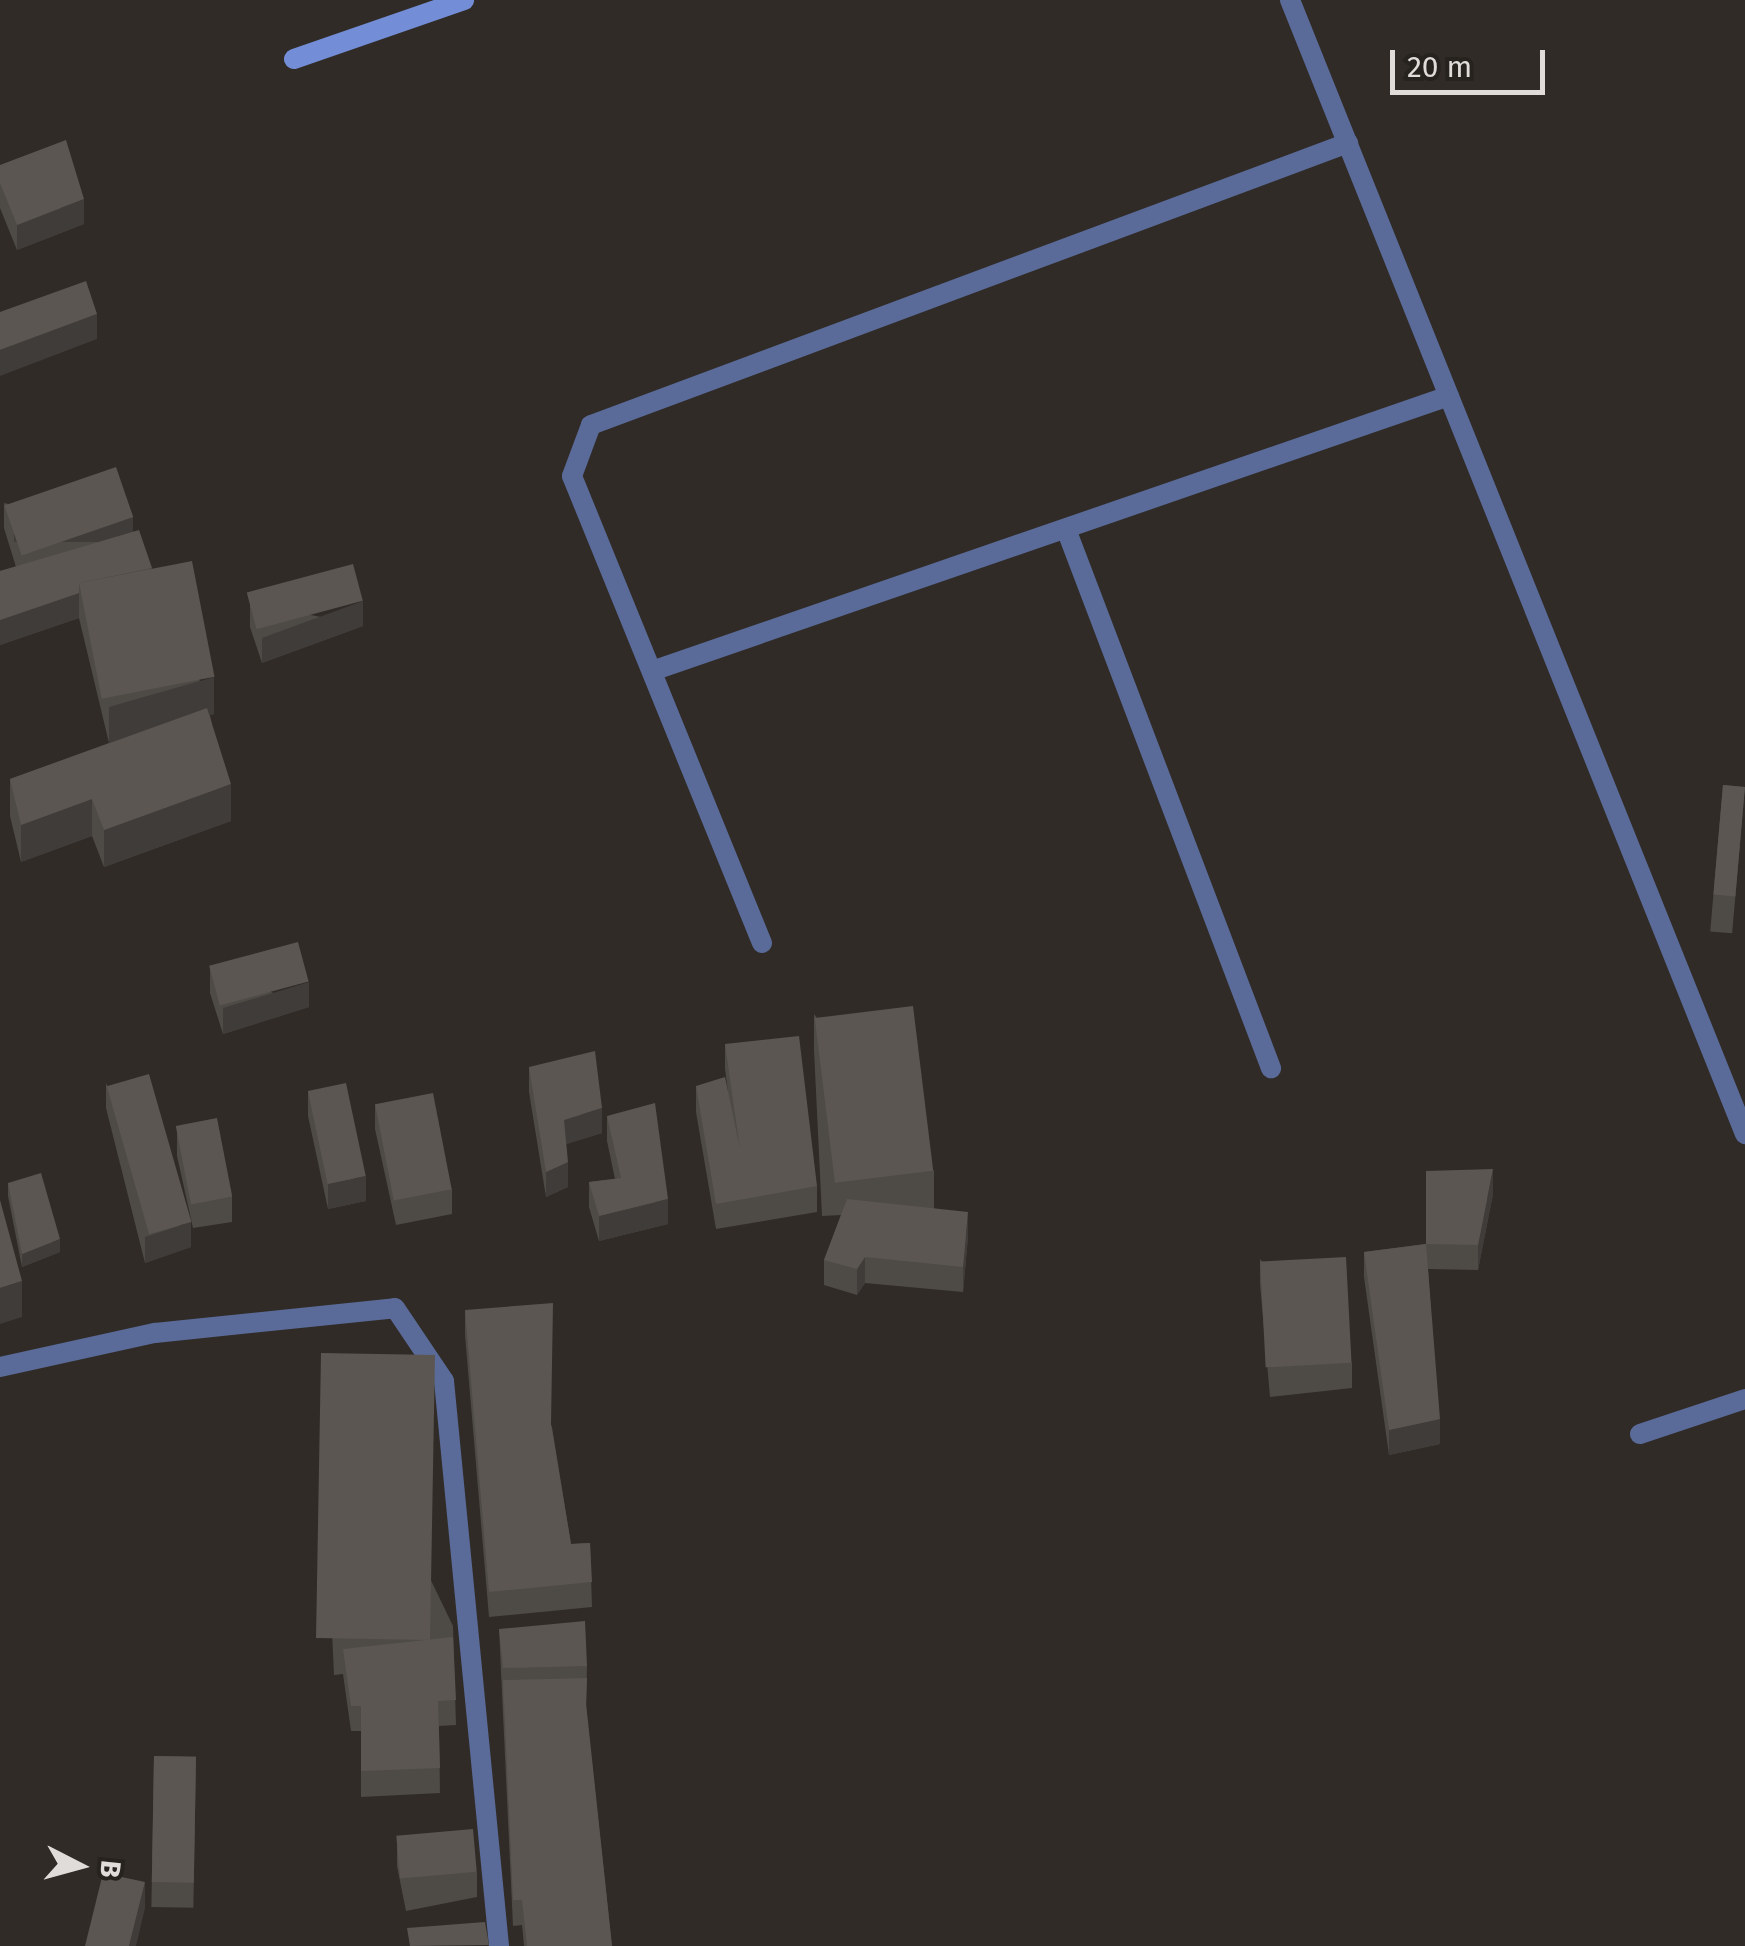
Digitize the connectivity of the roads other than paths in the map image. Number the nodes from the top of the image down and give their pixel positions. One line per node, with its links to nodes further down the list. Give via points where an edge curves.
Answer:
1 (464, 0): 3 (street)
2 (1290, 0): 4 (street)
3 (294, 60)
4 (1348, 143): 5 (street); 7 (street, via 591,425 572,476)
5 (1449, 396): 6 (street); 10 (street)
6 (1066, 528): 7 (street); 9 (street)
7 (652, 671): 8 (street)
8 (762, 943)
9 (1271, 1068)
10 (1745, 1134)
11 (0, 1367): 14 (street, via 155,1333 396,1308 444,1382)
12 (1745, 1399): 13 (street)
13 (1640, 1434)
14 (499, 1946)

